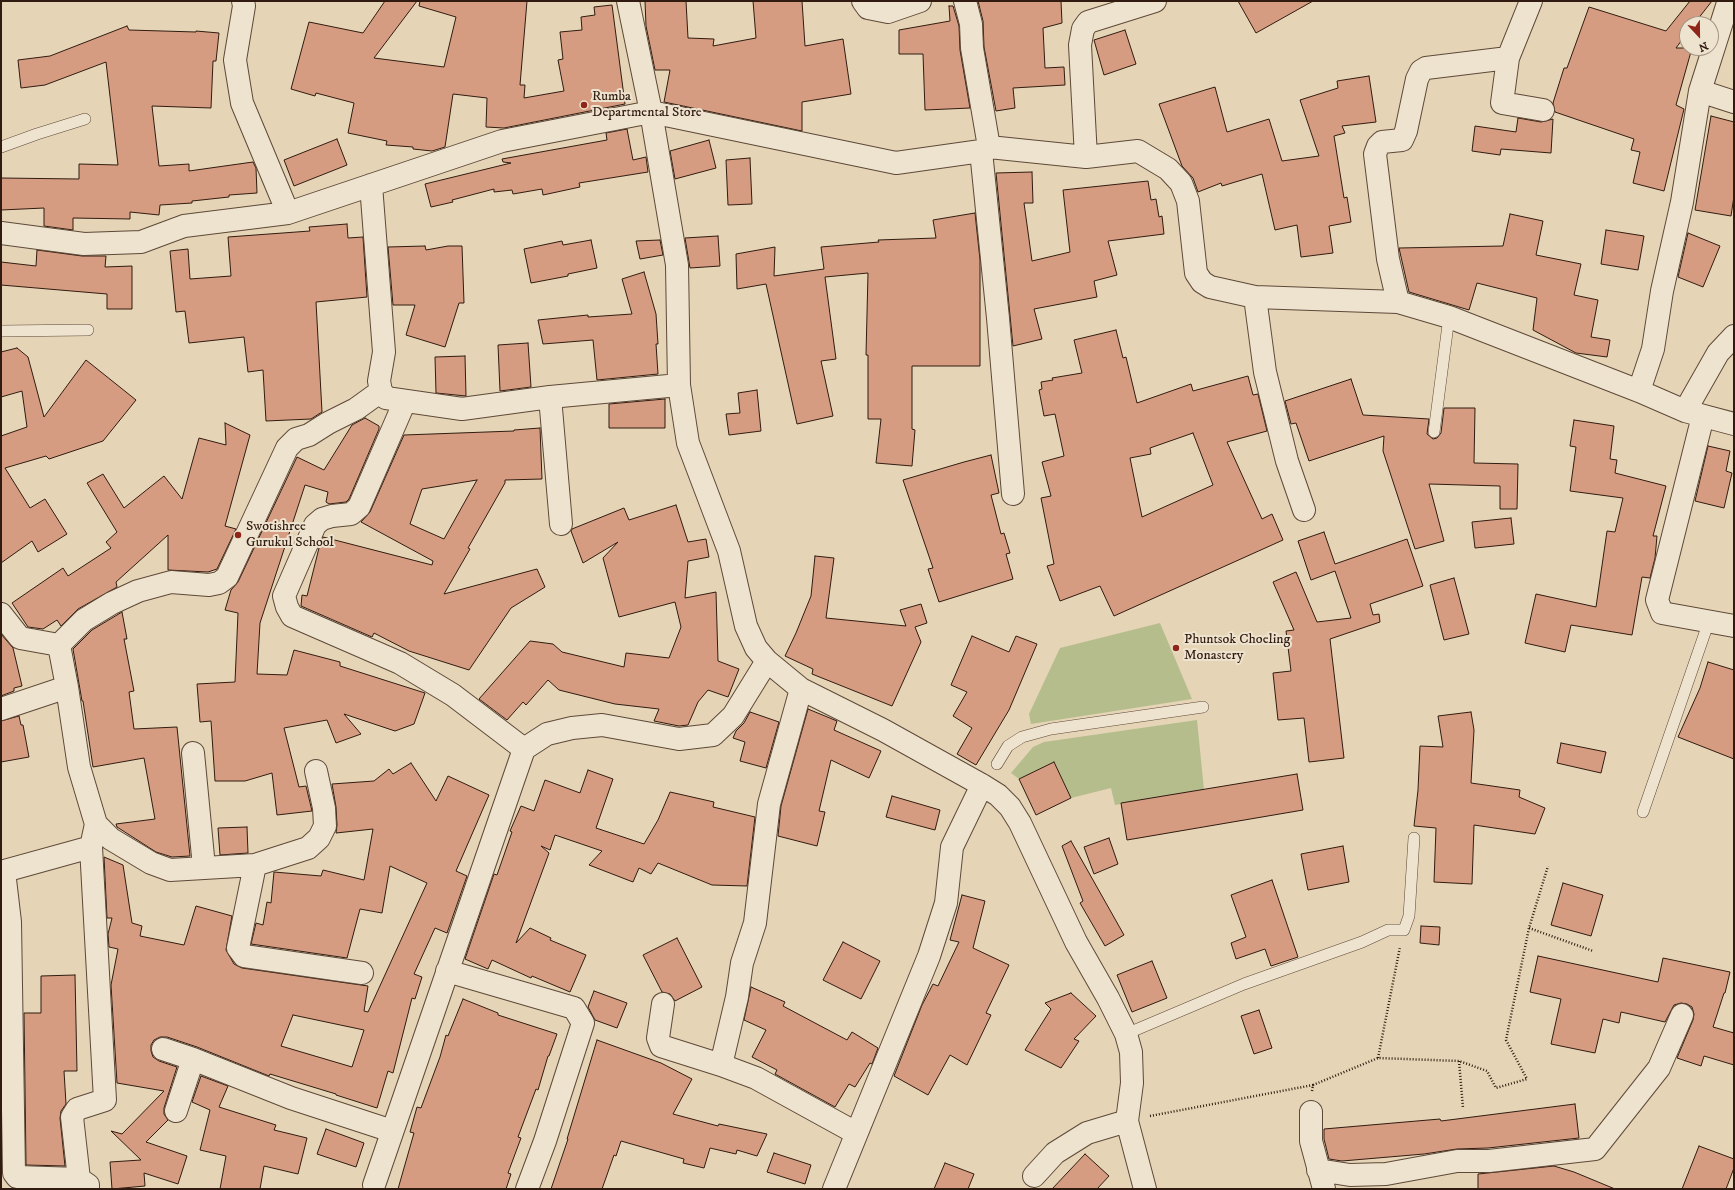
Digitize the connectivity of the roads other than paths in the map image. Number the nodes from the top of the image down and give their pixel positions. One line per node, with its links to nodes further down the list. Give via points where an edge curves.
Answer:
1 (243, 1): 19 (street, via 235,60 242,103)
2 (628, 1): 13 (street)
3 (863, 1): 4 (street, via 868,8 888,12)
4 (920, 1)
5 (965, 1): 16 (street, via 972,24 972,48)
6 (1155, 1): 17 (street, via 1088,22 1083,30 1080,45)
7 (1531, 1): 9 (street)
8 (1731, 1): 10 (street, via 1727,6)
9 (1508, 58): 12 (street, via 1502,103); 22 (street, via 1426,68 1421,71 1402,140 1382,142 1378,146 1375,154 1387,252)
10 (1700, 91): 11 (street); 28 (street, via 1682,202 1662,291 1653,349)
11 (1734, 102)
12 (1543, 110)
13 (651, 112): 16 (street, via 896,163); 18 (street, via 502,141); 27 (street, via 678,265)
14 (85, 119): 15 (lane)
15 (1, 147)
16 (985, 149): 17 (street); 35 (street)
17 (1086, 157): 21 (street, via 1138,151 1168,169 1181,183 1188,201 1196,273 1202,282 1210,287)
18 (371, 186): 19 (street); 29 (street, via 384,352)
19 (288, 213): 20 (street, via 184,226 141,242 84,244)
20 (1, 233)
21 (1255, 297): 22 (street); 36 (street, via 1265,372 1287,461)
22 (1398, 302): 23 (street)
23 (1449, 317): 28 (street); 34 (lane)
24 (1, 330): 25 (lane)
25 (88, 330)
26 (1734, 336): 32 (street, via 1718,353)
27 (679, 385): 30 (street); 42 (street, via 688,443 729,551 746,626 756,648)
28 (1639, 390): 32 (street)
29 (381, 391): 31 (street, via 386,398); 41 (street, via 356,409 309,435 296,439 287,448 227,577 219,583 209,585 171,582 138,591 84,620)
30 (550, 397): 31 (street, via 462,409); 37 (street)
31 (405, 401): 47 (street, via 360,507 351,514 322,519 315,525 284,596 287,607 292,616 400,663 453,694)
32 (1694, 414): 33 (street); 39 (street, via 1657,600 1662,613)
33 (1734, 424)
34 (1434, 432)
35 (1013, 494)
36 (1304, 510)
37 (561, 524)
38 (1, 614): 41 (street, via 20,638)
39 (1709, 621): 40 (street); 52 (lane)
40 (1734, 626)
41 (59, 645): 43 (street)
42 (767, 661): 44 (street); 47 (street, via 733,716 713,734 679,739 602,725 547,734)
43 (67, 687): 46 (street); 53 (street, via 79,767)
44 (801, 689): 51 (street); 66 (street, via 769,804 754,923 742,963)
45 (1203, 707): 49 (lane, via 1051,729 1022,737 1008,746)
46 (1, 709)
47 (524, 749): 59 (street)
48 (192, 753): 57 (street)
49 (997, 764)
50 (316, 771): 56 (street, via 326,826 319,838 308,848)
51 (985, 780): 63 (street, via 1010,807 1020,823 1076,942); 71 (street, via 952,847 946,903 929,956)
52 (1643, 812)
53 (96, 824): 55 (street); 57 (street, via 111,839 151,863 170,870)
54 (1414, 838): 63 (lane, via 1408,916 1404,930 1388,930 1362,942 1244,984)
55 (91, 847): 58 (street); 74 (street, via 105,1100 77,1109 72,1117)
56 (256, 865): 57 (street); 60 (street, via 238,948 240,953 244,956)
57 (204, 867)
58 (3, 872): 74 (street, via 10,922 14,1173 17,1177)
59 (447, 971): 70 (street); 76 (street, via 574,1008 583,1023)
60 (362, 973)
61 (663, 1004): 66 (street, via 658,1038 661,1046)
62 (1682, 1015): 73 (street, via 1659,1068 1595,1149 1489,1161 1457,1161 1386,1174 1350,1175)
63 (1126, 1034): 69 (street, via 1131,1052 1132,1083)
64 (163, 1049): 65 (street)
65 (193, 1059): 67 (street); 70 (street, via 291,1098)
66 (721, 1065): 71 (street, via 756,1078)
67 (176, 1111)
68 (1311, 1112): 73 (street, via 1311,1141)
69 (1127, 1121): 72 (street, via 1087,1133 1055,1153); 78 (street)
70 (392, 1131): 75 (street)
71 (856, 1133): 77 (street)
72 (1034, 1176)
73 (1321, 1180)
74 (84, 1184)
75 (374, 1185)
76 (527, 1189)
77 (834, 1189)
78 (1145, 1189)

